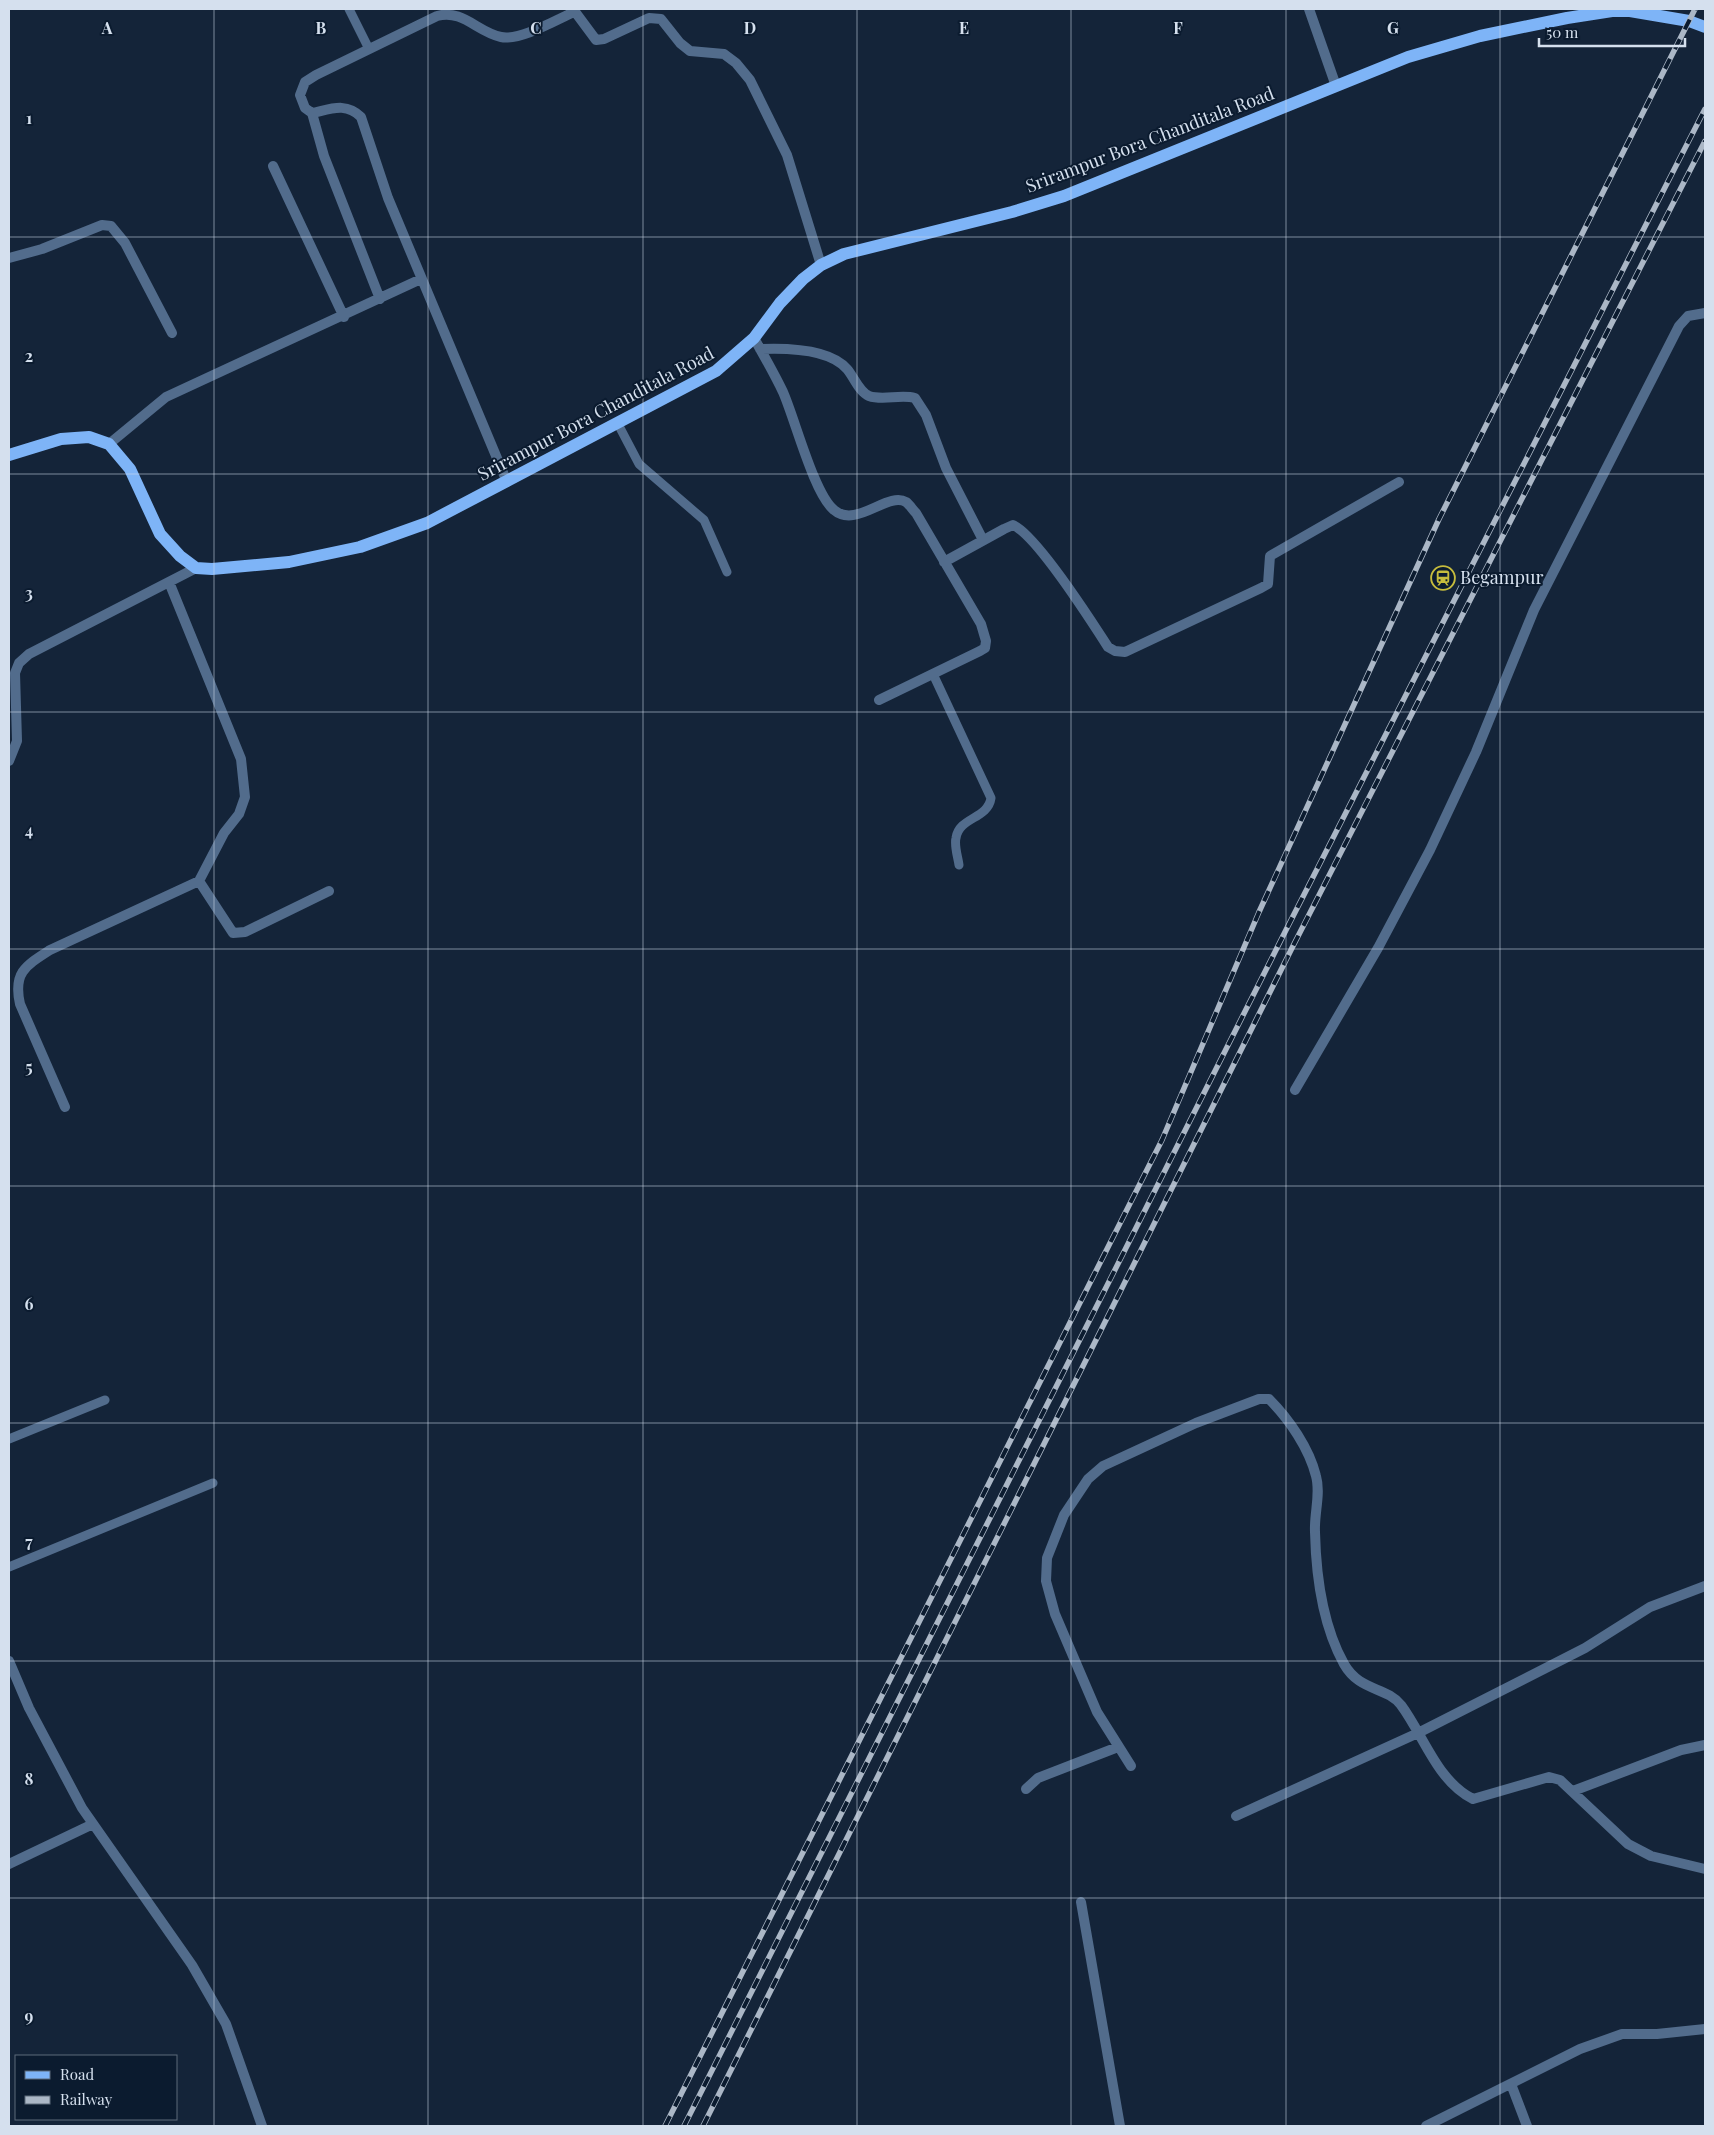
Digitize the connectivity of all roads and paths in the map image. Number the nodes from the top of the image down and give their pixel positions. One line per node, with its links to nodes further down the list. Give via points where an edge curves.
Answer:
1 (350, 9): 5 (lane)
2 (1309, 9): 6 (street)
3 (573, 10): 5 (street, via 530,32 502,38 449,13); 10 (street, via 596,40 649,18 661,19 690,51 724,54 736,62 750,80 787,154)
4 (1705, 27): 6 (main road, Srirampur Bora Chanditala Road, via 1689,21 1630,11 1567,18 1451,44 1408,57)
5 (369, 49): 7 (street, via 305,82 300,95 305,108)
6 (1336, 86): 10 (main road, Srirampur Bora Chanditala Road, via 1064,196 844,254)
7 (312, 113): 11 (street, via 339,107 353,109 361,117 388,198); 12 (street, via 324,156)
8 (273, 166): 14 (street)
9 (9, 258): 15 (street, via 42,249 102,225 111,226 125,243)
10 (821, 265): 16 (main road, Srirampur Bora Chanditala Road, via 792,291)
11 (421, 279): 12 (street); 20 (street)
12 (380, 299): 14 (street)
13 (1705, 314): 33 (street, via 1688,316 1679,326 1534,610 1476,752 1430,850 1378,948)
14 (344, 316): 18 (street, via 166,397)
15 (172, 333)
16 (757, 344): 17 (main road, Srirampur Bora Chanditala Road, via 716,372); 22 (street, via 794,348 834,359 847,368 865,393 871,396 915,398 926,415 946,468); 23 (street, via 783,393 810,468 832,509 839,514 852,515 898,499 906,502 916,513)
17 (618, 424): 20 (main road, Srirampur Bora Chanditala Road); 25 (lane, via 639,464 704,520)
18 (109, 444): 19 (main road, via 89,437 61,439); 24 (main road, via 130,469 160,534)
19 (9, 455)
20 (507, 482): 24 (main road, Srirampur Bora Chanditala Road, via 427,522 360,547 289,562)
21 (1399, 482): 22 (street, via 1270,556 1268,584 1125,652 1108,647 1027,534 1013,525)
22 (983, 540): 23 (street)
23 (944, 562): 27 (street, via 981,624 986,641 980,652)
24 (196, 568): 26 (street)
25 (727, 572)
26 (169, 582): 29 (street, via 29,654 19,663 15,672 17,741); 31 (street, via 241,759 245,782 245,797 239,814 224,833)
27 (933, 674): 28 (street); 30 (lane, via 991,798 984,811 958,831 955,840)
28 (878, 700)
29 (9, 761)
30 (959, 866)
31 (199, 881): 32 (street, via 233,933 245,932); 34 (street, via 50,950 29,964 21,975 16,987 20,1004)
32 (329, 891)
33 (1295, 1090)
34 (64, 1107)
35 (105, 1400): 36 (lane)
36 (9, 1440)
37 (213, 1483): 38 (lane)
38 (9, 1567)
39 (1705, 1586): 41 (street, via 1650,1607 1585,1648)
40 (9, 1660): 48 (street, via 29,1708)
41 (1418, 1733): 43 (street, via 1399,1703 1356,1680 1344,1664 1329,1628 1321,1591 1315,1532 1319,1490 1316,1474 1305,1449 1280,1410 1269,1399 1258,1399 1196,1423 1103,1466 1088,1479 1064,1515 1047,1558 1046,1581 1055,1614 1080,1674 1097,1712); 46 (street, via 1448,1780 1473,1799 1549,1777 1560,1780); 47 (street)
42 (1705, 1745): 46 (street, via 1681,1750)
43 (1118, 1746): 44 (street); 45 (street, via 1038,1778)
44 (1130, 1766)
45 (1026, 1789)
46 (1573, 1791): 50 (street, via 1628,1844 1651,1856)
47 (1236, 1816)
48 (92, 1824): 49 (street); 54 (street, via 192,1965 226,2024)
49 (9, 1864)
50 (1705, 1870)
51 (1081, 1902): 55 (street)
52 (1705, 2029): 53 (street, via 1622,2034 1580,2049)
53 (1511, 2084): 56 (street); 57 (street)
54 (262, 2126)
55 (1120, 2126)
56 (1426, 2126)
57 (1527, 2126)

